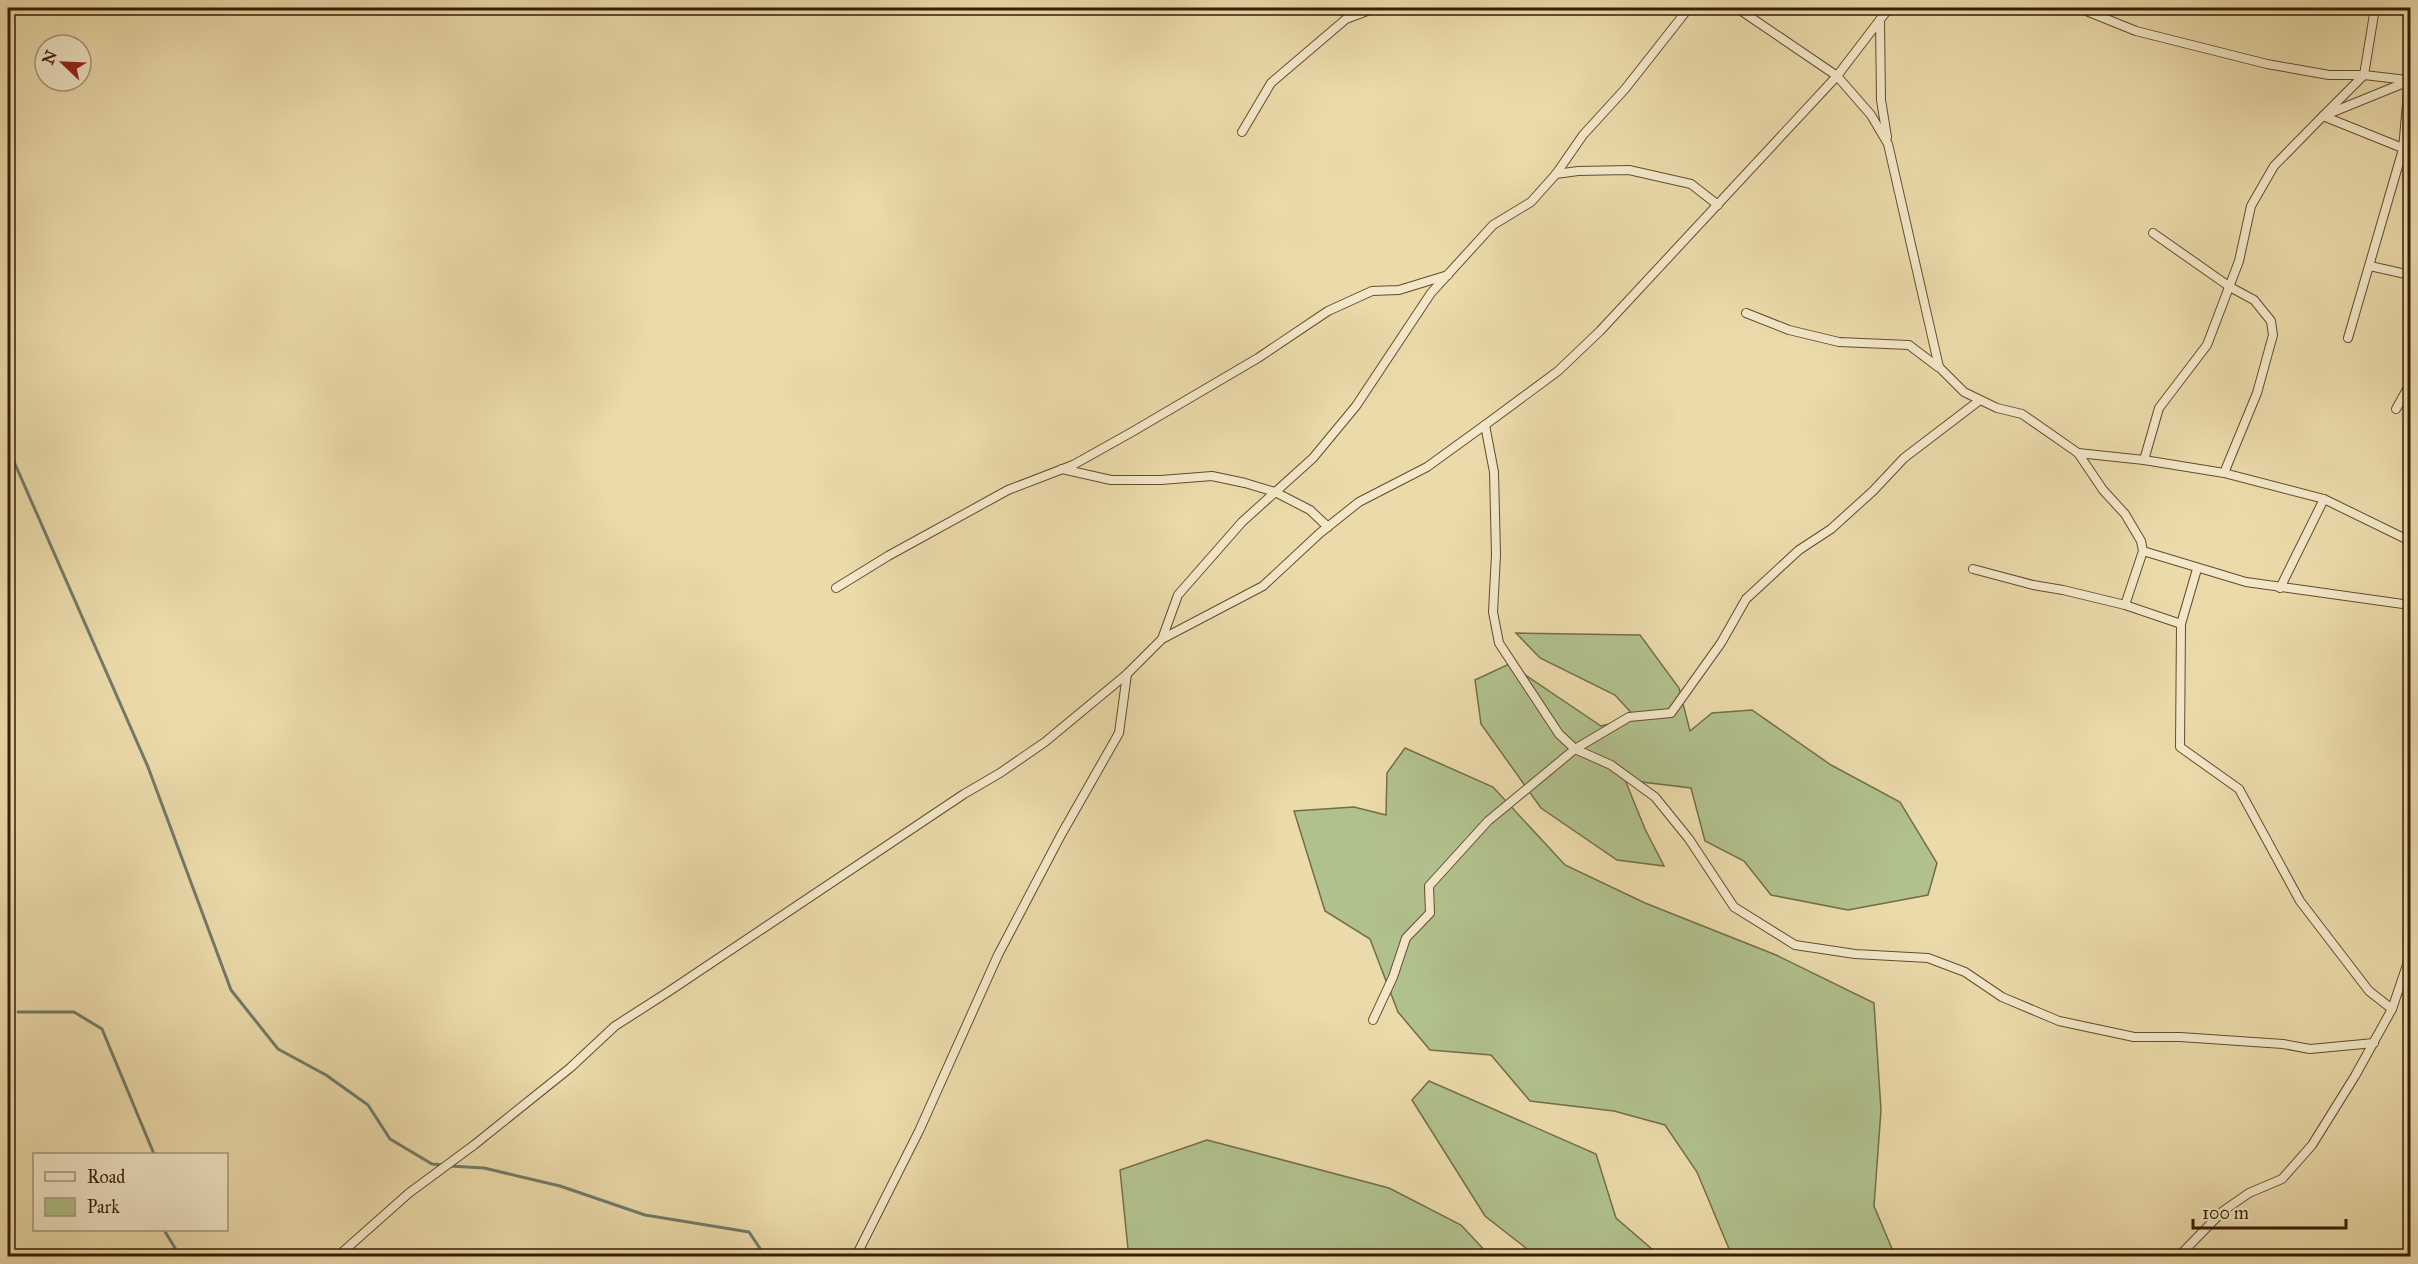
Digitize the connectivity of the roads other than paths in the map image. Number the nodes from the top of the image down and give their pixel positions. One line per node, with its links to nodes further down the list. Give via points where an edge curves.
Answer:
1 (1375, 8): 11 (street, via 1346,19 1271,83)
2 (1739, 8): 8 (street); 14 (street, via 1688,9 1583,135)
3 (1889, 8): 6 (street)
4 (2079, 8): 7 (street, via 2136,31 2267,64 2329,75)
5 (2375, 8): 7 (street)
6 (1880, 20): 8 (street); 12 (street, via 1881,100)
7 (2364, 75): 9 (street); 10 (street)
8 (1837, 76): 12 (street, via 1871,115); 15 (street)
9 (2410, 79): 10 (street); 13 (street)
10 (2323, 116): 13 (street); 20 (street, via 2274,166 2251,206)
11 (1242, 132)
12 (1888, 144): 23 (street)
13 (2407, 150): 17 (street)
14 (1556, 174): 15 (street, via 1638,172 1691,184); 18 (street, via 1531,202 1493,225)
15 (1718, 205): 27 (street, via 1558,371)
16 (2153, 233): 20 (street)
17 (2370, 266): 19 (street); 22 (street)
18 (1449, 275): 30 (street, via 1399,290 1372,291 1328,311 1258,358); 32 (street, via 1431,293 1356,406 1313,458)
19 (2410, 275)
20 (2230, 287): 29 (street, via 2207,345 2159,408); 31 (street, via 2254,300 2271,321 2273,335 2257,393)
21 (1746, 313): 23 (street, via 1789,330 1839,342 1909,345)
22 (2348, 338)
23 (1938, 367): 25 (street, via 1964,392)
24 (2410, 384): 26 (street)
25 (1980, 400): 28 (street, via 2022,414); 46 (street, via 1904,458 1831,529 1798,550 1746,599 1721,643 1671,713 1629,717)
26 (2396, 409)
27 (1485, 425): 34 (street, via 1427,467 1359,502); 46 (street, via 1494,472 1493,612 1499,644 1559,734)
28 (2078, 453): 29 (street); 36 (street, via 2103,490 2125,513)
29 (2144, 460): 31 (street)
30 (1062, 469): 32 (street, via 1111,480 1212,476); 39 (street, via 1008,490)
31 (2224, 473): 33 (street)
32 (1275, 492): 34 (street, via 1310,510); 44 (street, via 1242,522 1178,595)
33 (2324, 499): 35 (street); 40 (street)
34 (1329, 526): 44 (street, via 1263,586)
35 (2410, 541)
36 (2143, 551): 38 (street); 41 (street)
37 (1973, 569): 41 (street)
38 (2197, 569): 40 (street); 43 (street)
39 (836, 588)
40 (2280, 588): 42 (street)
41 (2125, 605): 43 (street)
42 (2410, 606)
43 (2181, 624): 48 (street, via 2180,747 2239,789 2300,902 2369,991)
44 (1162, 639): 45 (street)
45 (1127, 674): 51 (street, via 1000,773 615,1026 570,1068 409,1193); 52 (street, via 1119,733 998,955 919,1131)
46 (1575, 749): 49 (street, via 1488,821 1429,886 1430,913 1406,938); 50 (street, via 1611,765 1655,797 1689,839 1734,907 1795,945 1855,954 1928,958 1965,972 2002,997 2058,1021 2133,1036 2191,1037 2310,1049)
47 (2410, 956): 48 (street)
48 (2392, 1009): 50 (street)
49 (1373, 1020)
50 (2374, 1043): 53 (street, via 2312,1145 2282,1179 2249,1193 2223,1211)
51 (338, 1257)
52 (856, 1257)
53 (2179, 1257)

